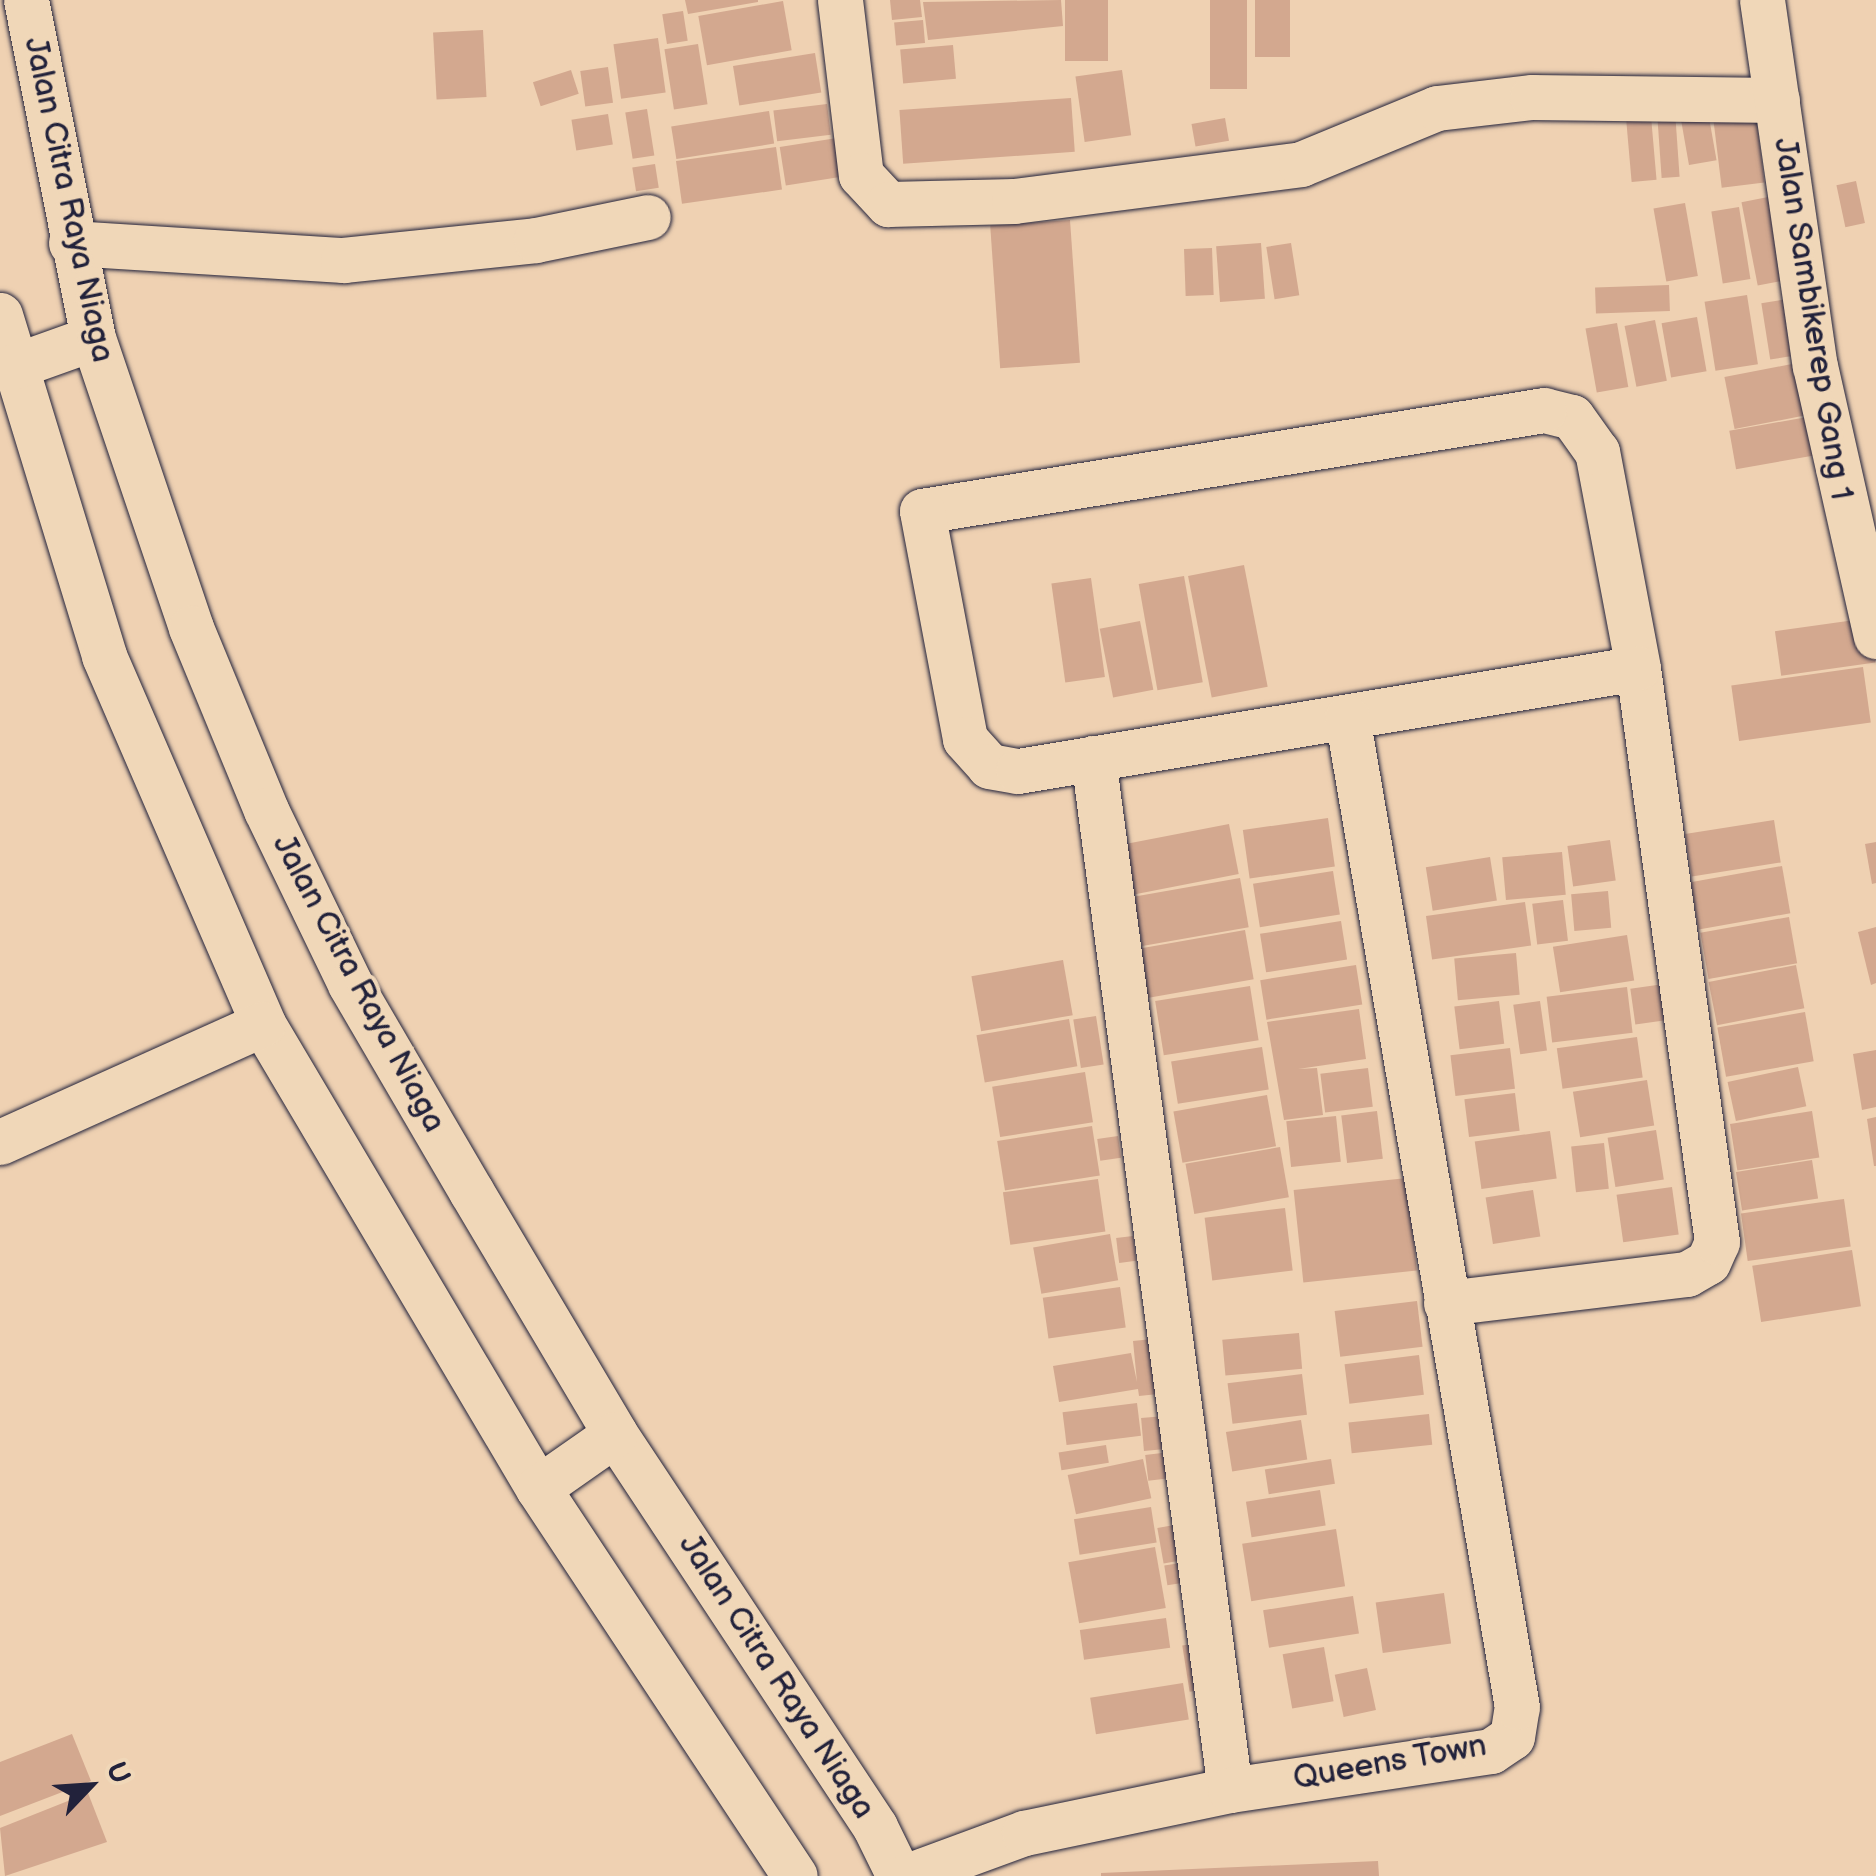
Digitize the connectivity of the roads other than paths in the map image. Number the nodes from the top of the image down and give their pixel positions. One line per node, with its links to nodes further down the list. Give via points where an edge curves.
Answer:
1 (26, 0): 6 (street, Jalan Citra Raya Niaga)
2 (840, 0): 4 (street, via 867,188 888,204 1014,201 1301,164 1437,108 1532,98)
3 (1762, 0): 4 (street, Jalan Sambikerep Gang 1)
4 (1777, 100): 10 (street, Jalan Sambikerep Gang 1, via 1815,366)
5 (648, 217): 6 (street, via 536,240 343,260)
6 (71, 243): 8 (street, Jalan Citra Raya Niaga)
7 (0, 315): 9 (street)
8 (93, 338): 9 (street); 18 (street, Jalan Citra Raya Niaga, via 191,628 266,810 350,984)
9 (12, 367): 15 (street, via 104,656)
10 (1869, 579): 11 (street, Jalan Sambikerep Gang 1)
11 (1876, 636)
12 (1638, 668): 13 (street); 14 (street, via 1598,452 1572,417 1544,410 922,511 965,739 990,766 1018,771); 17 (street, via 1717,1242 1708,1262 1687,1274)
13 (1346, 716): 14 (street); 17 (street, Queens Town)
14 (1093, 758): 20 (street)
15 (263, 1024): 16 (street); 19 (street)
16 (0, 1142)
17 (1446, 1303): 20 (street, Queens Town, via 1516,1707 1512,1737 1490,1751)
18 (616, 1434): 19 (street); 22 (street, Jalan Citra Raya Niaga, via 836,1764)
19 (538, 1488): 21 (street)
20 (1230, 1790): 23 (street, Queens Town, via 1024,1833)
21 (795, 1876)
22 (899, 1876)
23 (907, 1876)

